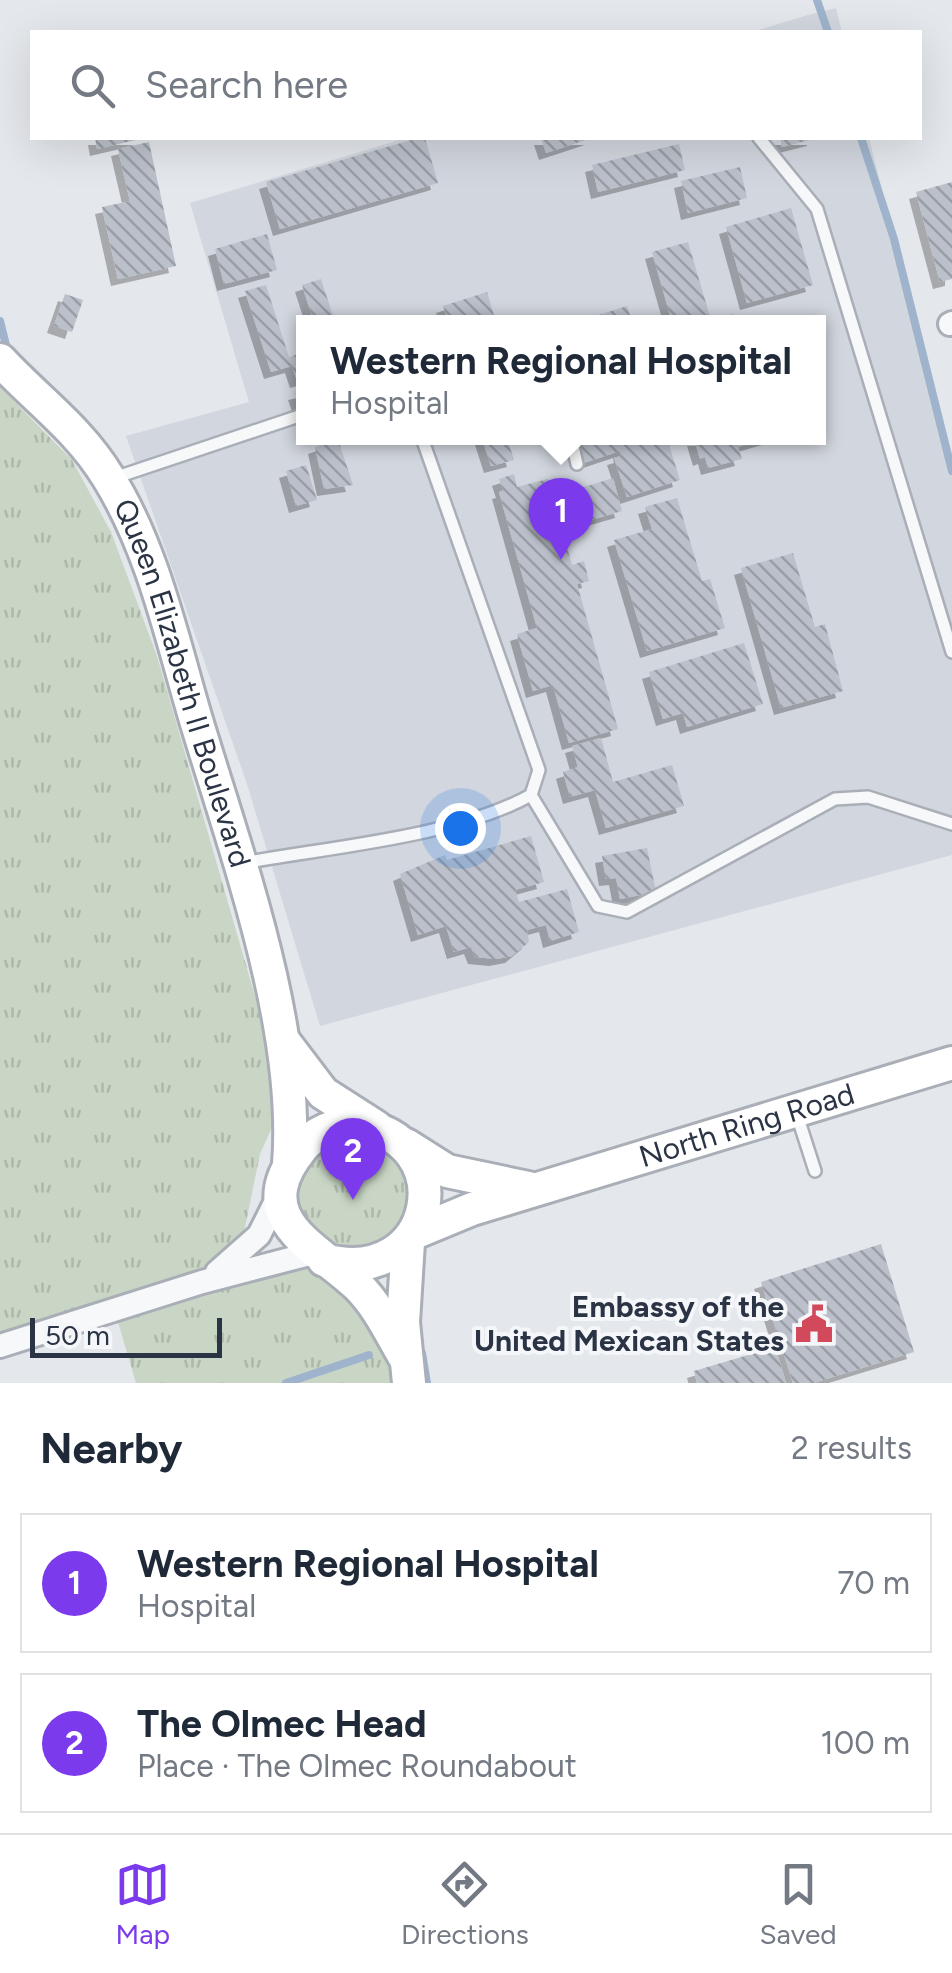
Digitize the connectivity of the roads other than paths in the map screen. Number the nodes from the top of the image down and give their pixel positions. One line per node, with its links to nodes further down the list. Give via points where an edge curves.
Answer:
1 (761, 140): 8 (lane, via 817,209)
2 (2, 360): 7 (main road, Queen Elizabeth II Boulevard, via 82,438)
3 (296, 417): 7 (lane)
4 (424, 445): 9 (lane, via 539,770)
5 (573, 445): 6 (lane)
6 (577, 464)
7 (110, 480): 11 (main road, Queen Elizabeth II Boulevard, via 166,618)
8 (952, 652)
9 (531, 795): 10 (lane, via 598,906 614,912 626,912 835,800 868,797); 11 (lane, via 449,825)
10 (952, 824)
11 (240, 864): 12 (main road, Queen Elizabeth II Boulevard)
12 (283, 1039): 15 (main road, Queen Elizabeth II Boulevard, via 323,1092); 17 (main road, Queen Elizabeth II Boulevard, via 291,1102)
13 (952, 1064): 14 (main road, North Ring Road)
14 (796, 1111): 16 (lane); 18 (main road, North Ring Road)
15 (387, 1133): 17 (main road, via 349,1124 326,1130 306,1142); 18 (main road, North Ring Road, via 458,1175); 19 (main road, via 422,1172 425,1195)
16 (815, 1172)
17 (286, 1173): 20 (main road, via 283,1206 290,1228); 21 (street, via 258,1234 238,1258)
18 (542, 1189): 19 (main road, North Ring Road, via 457,1214)
19 (411, 1238): 20 (main road, via 371,1264); 23 (main road)
20 (318, 1257): 21 (street); 23 (main road, via 375,1306)
21 (202, 1282): 22 (street)
22 (0, 1346)
23 (406, 1370)

